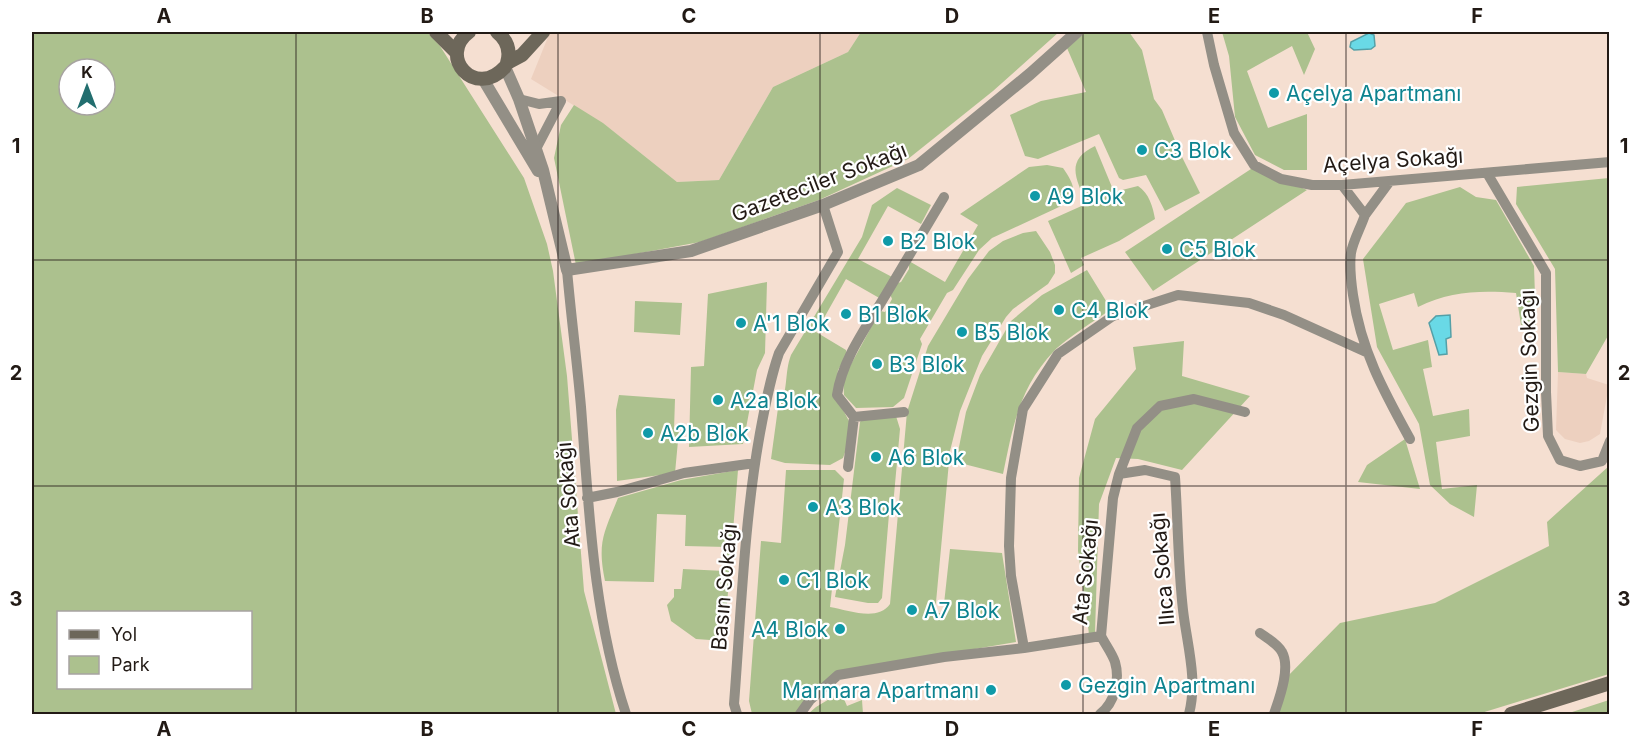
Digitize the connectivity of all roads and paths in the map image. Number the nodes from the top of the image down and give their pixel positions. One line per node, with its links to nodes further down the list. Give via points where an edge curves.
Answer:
1 (436, 32): 7 (main road)
2 (469, 32): 7 (main road, via 461,39)
3 (497, 32): 8 (main road, via 507,43)
4 (543, 32): 8 (main road, via 522,55)
5 (1077, 32): 18 (street, Gazeteciler Sokağı, via 918,165)
6 (1207, 32): 16 (street, Açelya Sokağı, via 1234,133 1254,165 1281,179)
7 (457, 53): 9 (main road, via 458,62 468,75)
8 (506, 65): 9 (main road, via 492,78); 10 (street)
9 (483, 80): 15 (street)
10 (519, 99): 11 (street); 11 (street, via 539,104 561,101)
11 (536, 149): 15 (street)
12 (1610, 162): 13 (street, Açelya Sokağı)
13 (1487, 173): 14 (street, Açelya Sokağı); 26 (street, Gezgin Sokağı, via 1546,273 1548,436 1560,460 1580,466 1602,461)
14 (1390, 181): 16 (street, Açelya Sokağı); 19 (street)
15 (545, 183): 20 (street)
16 (1342, 185): 19 (street)
17 (944, 197): 24 (street, via 843,370 837,395)
18 (823, 206): 20 (street, Gazeteciler Sokağı, via 691,250); 27 (street, Basın Sokağı, via 838,252 779,353)
19 (1365, 214): 21 (street, via 1351,253 1351,280)
20 (567, 270): 30 (street, Ata Sokağı)
21 (1366, 352): 25 (street); 33 (street, via 1249,303 1178,295 1113,316 1058,354 1023,409 1011,478 1011,576)
22 (904, 412): 24 (street)
23 (1245, 412): 29 (street, Ata Sokağı, via 1194,399 1160,406 1137,428)
24 (854, 417): 28 (street)
25 (1410, 439)
26 (1610, 441)
27 (755, 463): 30 (street, via 684,473); 36 (street, Basın Sokağı, via 746,541)
28 (848, 467)
29 (1119, 474): 32 (street, Ata Sokağı, via 1110,520); 39 (street, Ilıca Sokağı, via 1145,470 1175,477 1183,610 1192,665)
30 (587, 498): 35 (street, Ata Sokağı, via 599,605)
31 (1260, 633): 40 (street, via 1281,650 1285,659 1283,686)
32 (1101, 636): 33 (street, Ata Sokağı); 38 (street, via 1115,662 1117,682 1113,699)
33 (1024, 648): 37 (street, Ata Sokağı, via 838,675)
34 (1610, 683): 41 (main road)
35 (626, 714)
36 (736, 714)
37 (800, 714)
38 (1100, 714)
39 (1190, 714)
40 (1274, 714)
41 (1511, 714)

